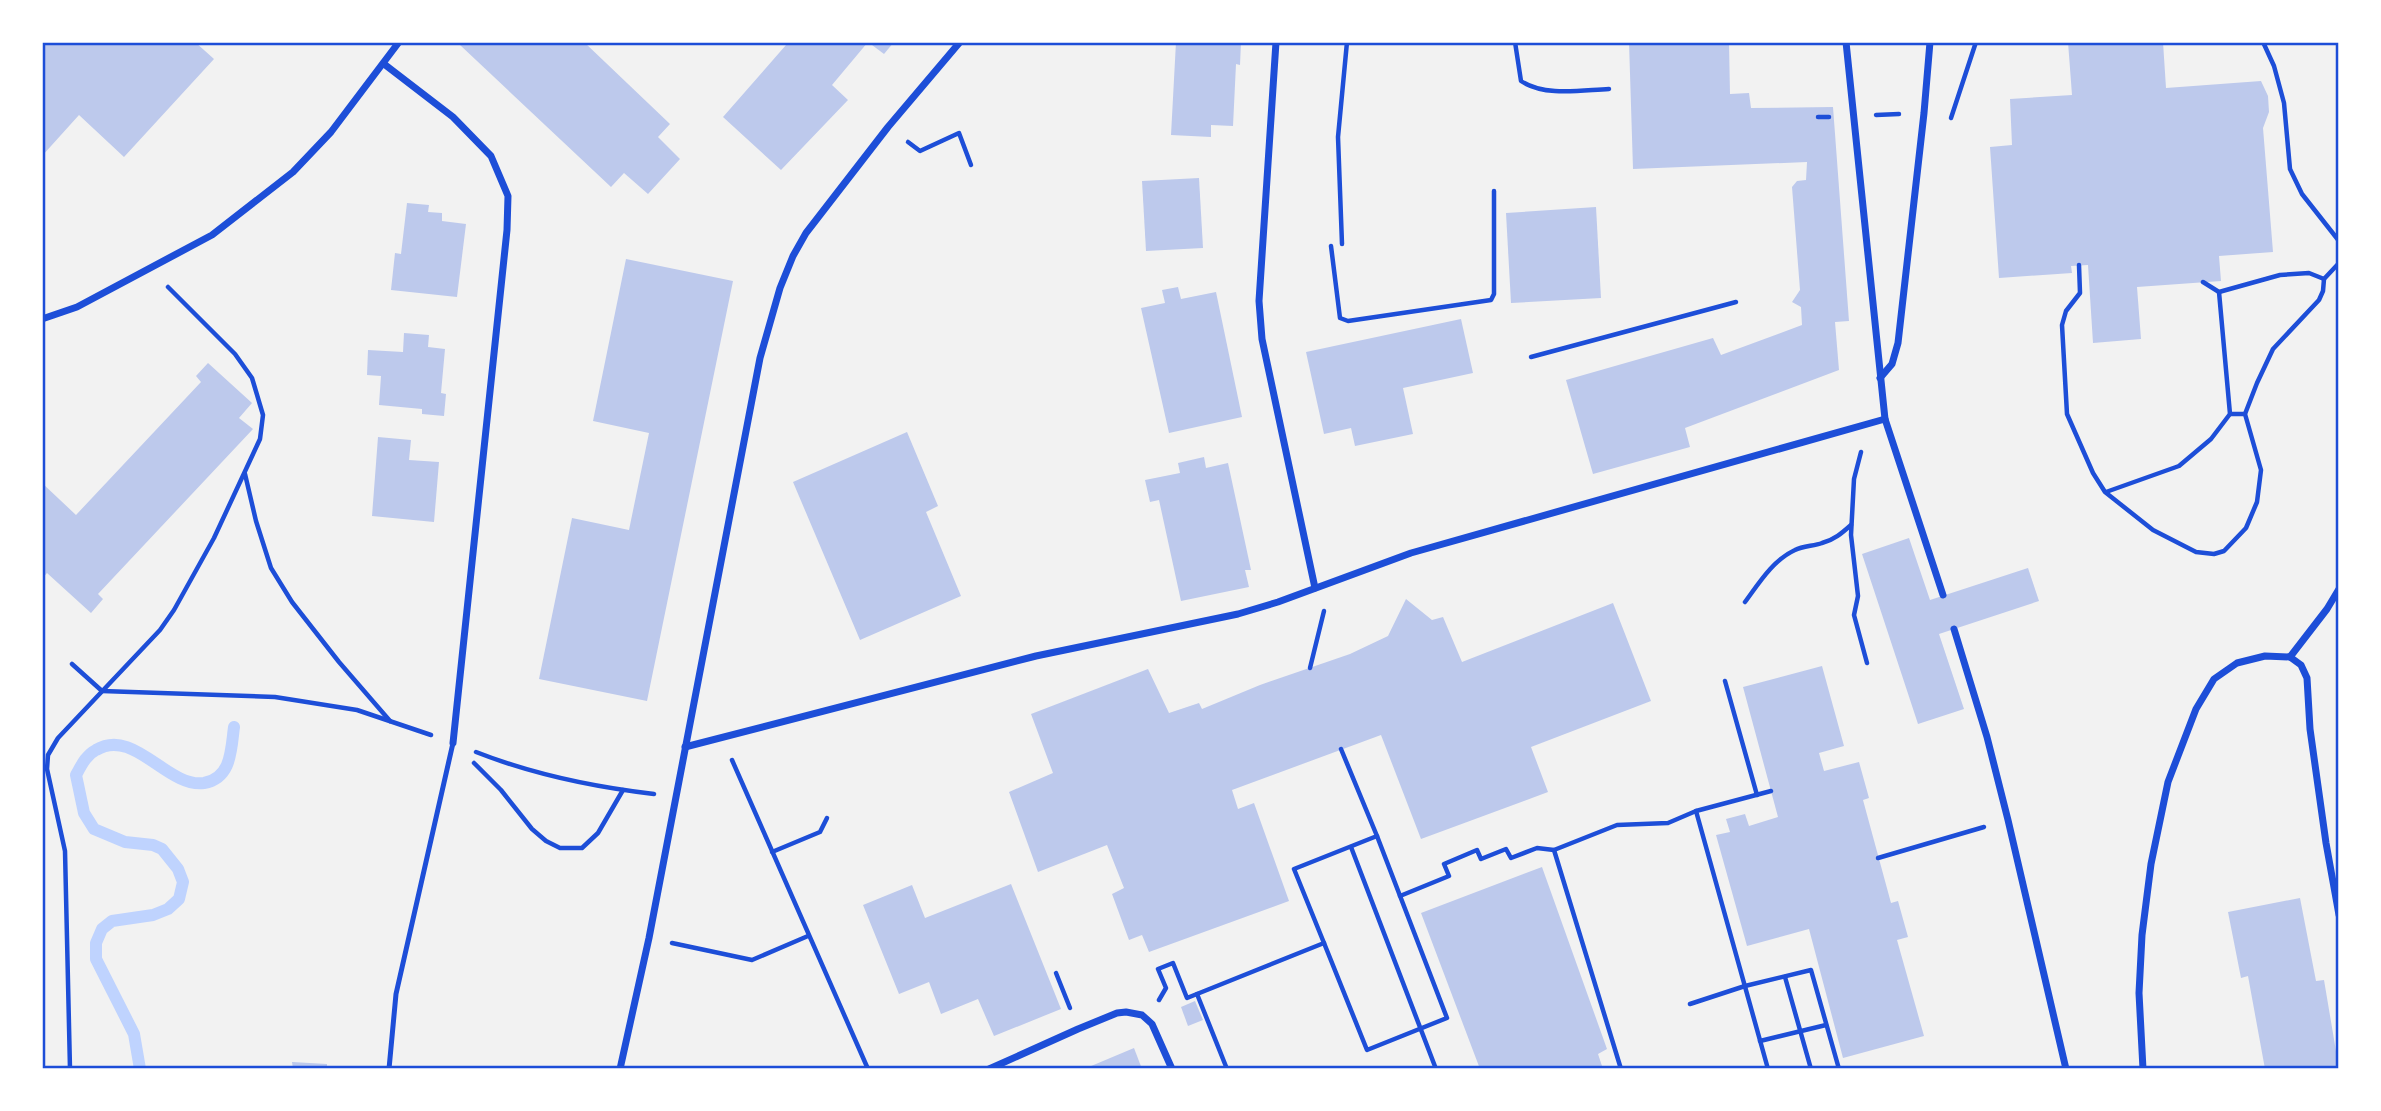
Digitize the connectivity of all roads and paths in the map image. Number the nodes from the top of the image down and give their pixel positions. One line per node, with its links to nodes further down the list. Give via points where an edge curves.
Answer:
1 (398, 42): 9 (street)
2 (960, 42): 48 (street, via 822,211 793,256 780,288 760,358)
3 (1276, 42): 34 (street, via 1259,301 1262,339)
4 (1347, 42): 15 (path, via 1338,137)
5 (1515, 42): 10 (path, via 1521,81 1530,87)
6 (1846, 42): 26 (street)
7 (1930, 42): 26 (street, via 1898,343 1892,364)
8 (2263, 42): 14 (path, via 2284,103 2290,169 2302,194)
9 (383, 64): 19 (street, via 331,132 293,172 212,235); 47 (street, via 453,117 491,156 508,195)
10 (1609, 89)
11 (920, 151): 12 (path, via 958,133)
12 (971, 165)
13 (1494, 191): 16 (path, via 1491,300 1348,321 1340,318)
14 (2339, 241)
15 (1342, 244)
16 (1331, 246)
17 (2339, 263): 20 (path)
18 (2079, 265): 32 (path, via 2080,293 2062,325 2067,414)
19 (150, 270): 24 (street, via 77,307); 31 (path, via 235,354 252,378 263,415 260,439)
20 (2324, 279): 22 (path, via 2309,272 2280,275); 28 (path, via 2319,300 2273,349)
21 (2203, 282): 22 (path)
22 (2219, 292): 27 (path)
23 (1736, 302): 25 (path)
24 (42, 319)
25 (1531, 357)
26 (1880, 378): 29 (street)
27 (2230, 414): 28 (path); 32 (path, via 2211,439 2179,466)
28 (2245, 414): 32 (path, via 2261,470 2257,502 2246,528 2224,551 2196,552 2153,530)
29 (1885, 419): 30 (street); 36 (street)
30 (1869, 424): 33 (path, via 1854,479); 34 (street, via 1411,553)
31 (245, 472): 44 (path, via 174,610); 45 (path, via 271,568 292,602)
32 (2105, 492)
33 (1851, 525): 37 (path, via 1825,543 1796,549 1778,561); 40 (path, via 1858,596 1854,615)
34 (1315, 588): 42 (path, via 1325,614); 46 (street, via 1238,614 1035,656)
35 (2339, 589): 39 (street)
36 (1943, 595)
37 (1745, 602)
38 (1954, 629): 56 (street)
39 (2290, 657): 63 (street, via 2301,665 2307,678 2310,729); 91 (street, via 2265,656 2237,663 2214,680 2196,709 2168,782 2142,935)
40 (1867, 663)
41 (72, 664): 44 (path)
42 (1310, 668)
43 (1725, 681): 52 (path)
44 (102, 691): 45 (path, via 275,697 357,710); 78 (path, via 48,755 65,851)
45 (391, 722): 47 (path)
46 (722, 737): 48 (street); 60 (path)
47 (453, 743): 50 (path, via 499,761); 50 (path, via 501,790 532,829 560,848 582,848 598,833); 79 (lane, via 396,994)
48 (685, 747): 53 (street)
49 (1341, 749): 57 (path)
50 (622, 790): 53 (path)
51 (1771, 791): 52 (path)
52 (1756, 794): 54 (path)
53 (676, 796): 80 (street)
54 (1696, 811): 59 (path, via 1668,823 1617,825); 69 (path)
55 (827, 818): 60 (path, via 820,832)
56 (2008, 820): 61 (path); 90 (street)
57 (1377, 836): 58 (path); 62 (path)
58 (1351, 847): 65 (path, via 1294,869); 75 (path)
59 (1555, 850): 62 (path, via 1537,848 1511,858 1506,849 1481,859 1477,850 1444,864 1449,876); 86 (path)
60 (772, 852): 64 (path)
61 (1878, 858)
62 (1400, 896): 75 (path, via 1447,1018)
63 (2339, 915)
64 (808, 936): 66 (path, via 752,961); 81 (path)
65 (1324, 943): 71 (path); 75 (path, via 1367,1051)
66 (683, 946)
67 (1056, 973): 74 (path)
68 (1785, 977): 69 (path); 73 (path, via 1811,970); 76 (path)
69 (1745, 986): 72 (path); 77 (path)
70 (1166, 988): 71 (path, via 1158,969 1173,963 1187,998)
71 (1197, 995): 84 (path)
72 (1690, 1004)
73 (1826, 1025): 76 (path); 89 (path)
74 (1078, 1029): 82 (street); 83 (street, via 1117,1013 1142,1015 1156,1030)
75 (1421, 1029): 85 (path)
76 (1800, 1032): 77 (path); 88 (path)
77 (1760, 1041): 87 (path)
78 (70, 1069)
79 (389, 1069)
80 (620, 1069)
81 (868, 1069)
82 (989, 1069)
83 (1172, 1069)
84 (1227, 1069)
85 (1436, 1069)
86 (1622, 1069)
87 (1768, 1069)
88 (1811, 1069)
89 (1839, 1069)
90 (2066, 1069)
91 (2143, 1069)

